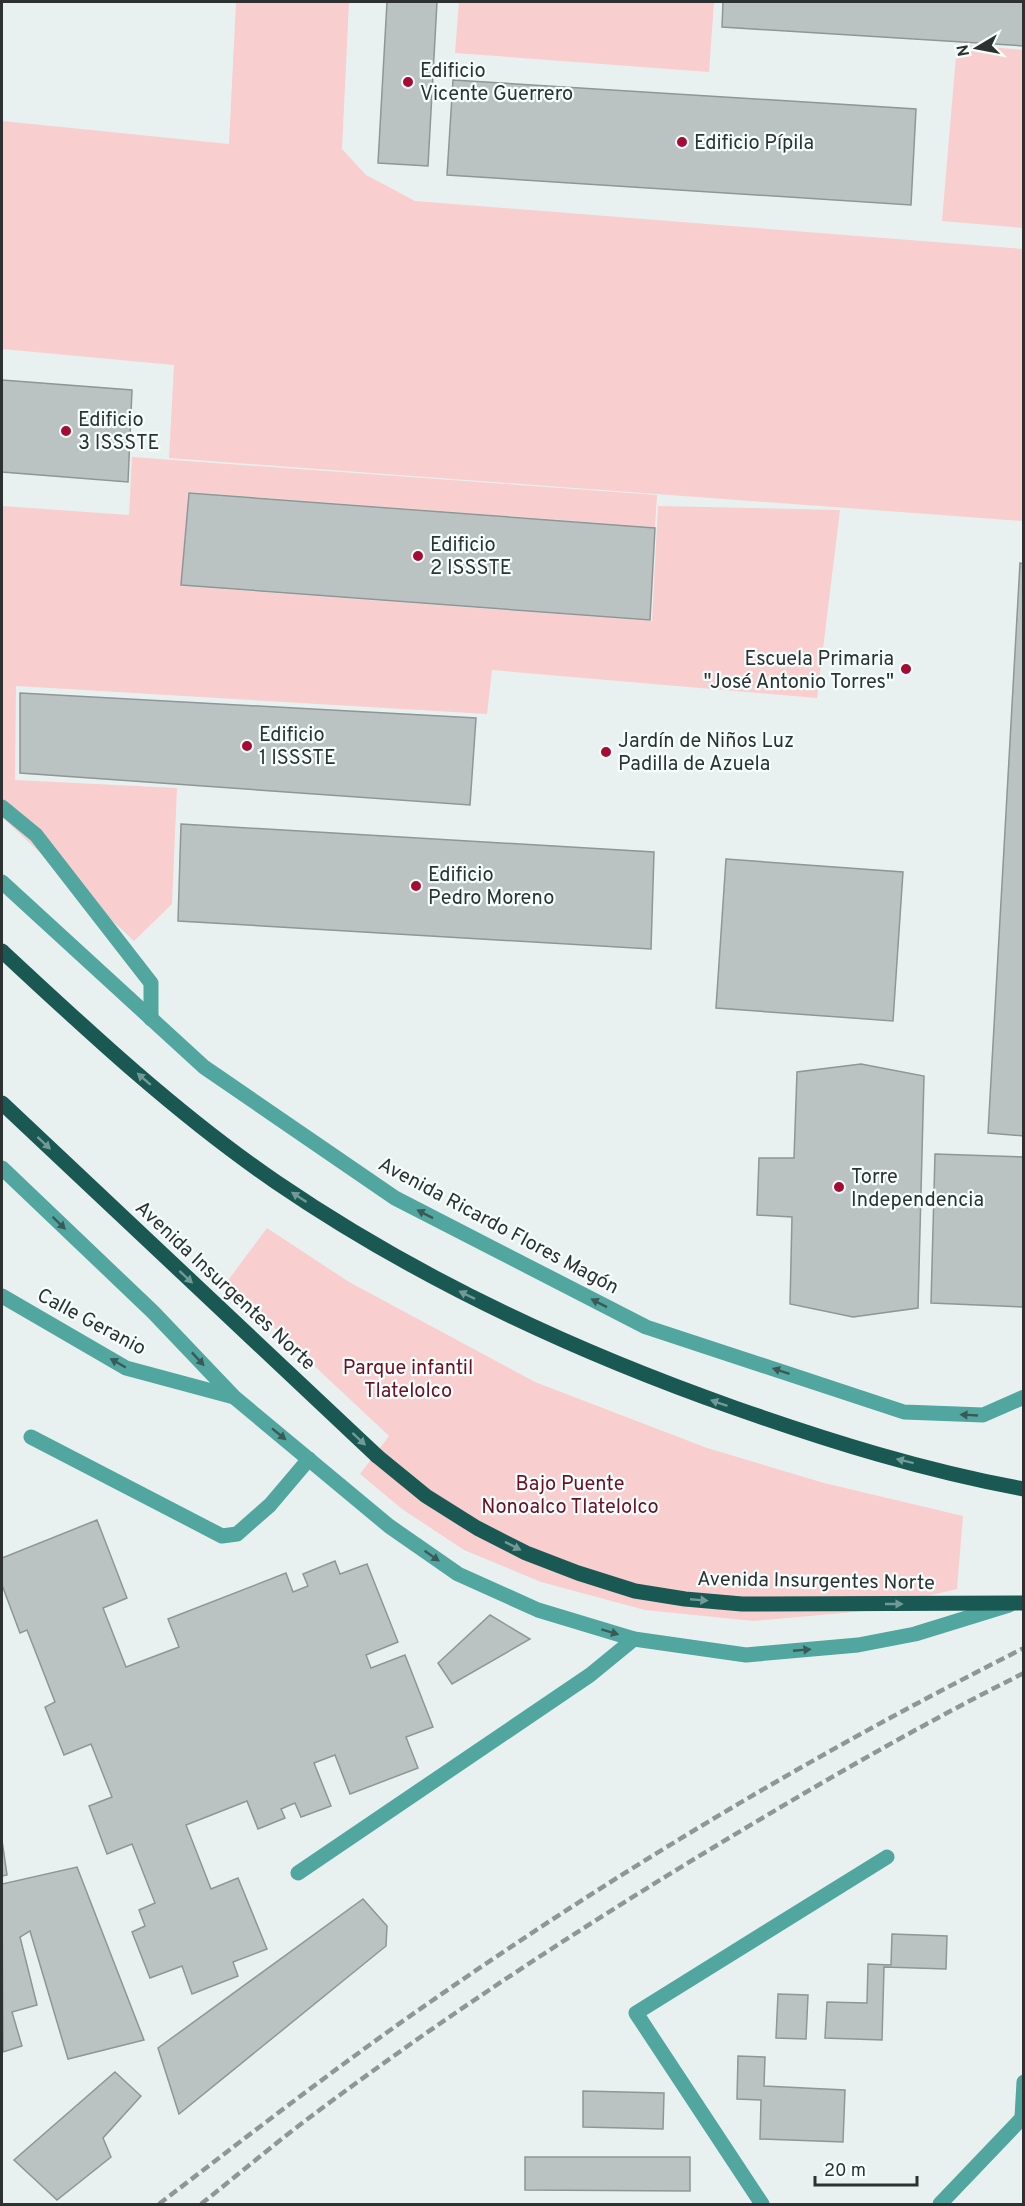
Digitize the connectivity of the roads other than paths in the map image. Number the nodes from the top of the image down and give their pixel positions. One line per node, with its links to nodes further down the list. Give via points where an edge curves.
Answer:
1 (2, 807): 4 (street, via 36,835 152,983)
2 (2, 882): 4 (street, Avenida Ricardo Flores Magón)
3 (2, 951): 12 (main road, one-way to 3, via 884,1456 788,1427 584,1349 436,1280 276,1182 204,1130)
4 (152, 1019): 9 (street, Avenida Ricardo Flores Magón, one-way to 4, via 982,1415 904,1412 646,1327 395,1198 204,1067)
5 (2, 1103): 13 (main road, Avenida Insurgentes Norte, one-way to 13, bridge, via 377,1456 426,1496 526,1553 635,1591 685,1599 742,1604)
6 (2, 1168): 8 (street, Avenida Insurgentes Norte, one-way to 8, via 153,1312)
7 (2, 1296): 8 (street, Calle Geranio, one-way to 7, via 126,1368)
8 (234, 1397): 11 (street, Avenida Insurgentes Norte, one-way to 11)
9 (1023, 1397)
10 (31, 1437): 11 (street, via 222,1536 237,1534 245,1527)
11 (309, 1459): 14 (street, Avenida Insurgentes Norte, one-way to 14, via 389,1526 458,1574 537,1610)
12 (1023, 1489)
13 (1023, 1602): 14 (street, Avenida Insurgentes Norte, one-way to 13, via 746,1655 858,1645 915,1634)
14 (634, 1639): 16 (street, via 590,1675)
15 (887, 1857): 19 (street, via 636,2013)
16 (298, 1873)
17 (1023, 2082): 18 (street)
18 (1023, 2117): 20 (street)
19 (762, 2205)
20 (940, 2205)

